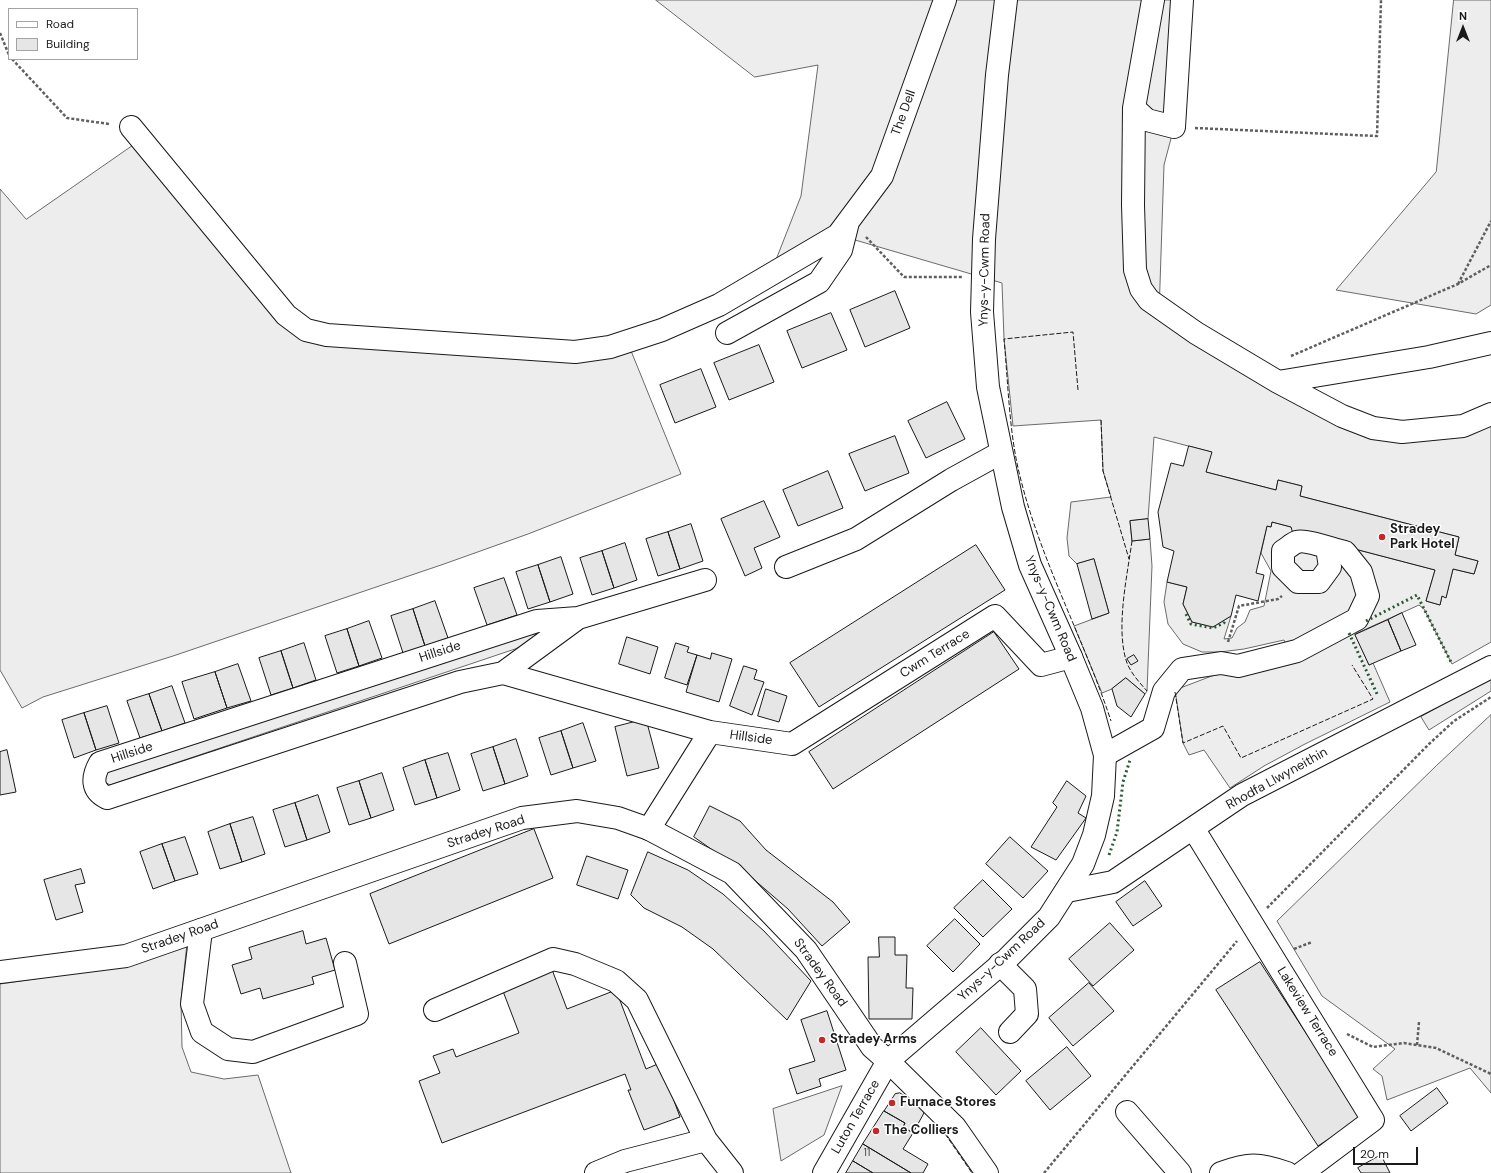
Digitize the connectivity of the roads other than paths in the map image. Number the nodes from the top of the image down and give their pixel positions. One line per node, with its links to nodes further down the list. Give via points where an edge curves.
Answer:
1 (945, 0): 7 (street, The Dell, via 882,176)
2 (1006, 0): 12 (street, Ynys-y-Cwm Road, via 986,202 982,312 988,387)
3 (1153, 0): 5 (street)
4 (1182, 0): 5 (street, via 1174,127 1147,120)
5 (1134, 108): 10 (street, via 1133,239 1135,270 1141,289 1149,300 1171,317)
6 (131, 127): 7 (street, via 286,315 306,330 327,335 576,352 610,347 662,330 719,305)
7 (844, 227): 8 (street, The Dell, via 841,250 819,282)
8 (727, 333)
9 (1491, 343): 10 (street, via 1429,357)
10 (1278, 382): 11 (street, via 1342,416 1373,428 1402,432 1463,426)
11 (1491, 414)
12 (1000, 452): 14 (street, via 856,539); 17 (street, Ynys-y-Cwm Road, via 1030,565)
13 (1327, 548): 22 (street, via 1345,552 1361,572 1368,596 1357,619 1297,651 1238,666 1221,663 1182,669 1164,690 1153,728)
14 (786, 567)
15 (705, 580): 16 (street, Hillside)
16 (578, 618): 19 (street, Hillside); 19 (street, Hillside, via 537,620 100,763 94,773 94,785 99,794 107,798 460,682)
17 (1071, 657): 21 (street, Cwm Terrace, via 1041,665 995,616); 22 (street, Ynys-y-Cwm Road, via 1092,708)
18 (1491, 667): 23 (street, Rhodfa Llwyneithin, via 1242,795)
19 (503, 673): 20 (street, Hillside)
20 (710, 732): 21 (street, Hillside); 24 (street, Hillside)
21 (792, 744)
22 (1105, 755): 25 (street, Ynys-y-Cwm Road, via 1103,796 1094,835 1083,864)
23 (1193, 828): 25 (street, Rhodfa Llwyneithin, via 1113,882); 42 (street, Lakeview Terrace, via 1319,1032 1347,1066 1373,1120)
24 (649, 829): 26 (street, Stradey Road, via 618,818 577,811 522,818); 32 (street, Stradey Road, via 732,873 806,950 872,1047)
25 (1066, 891): 28 (street, Ynys-y-Cwm Road, via 1049,917)
26 (201, 930): 27 (street, via 192,1004 202,1032 228,1050 253,1052 357,1014); 29 (street, Stradey Road, via 126,956)
27 (345, 963)
28 (1000, 964): 31 (street, via 1025,989 1027,1014); 32 (street, Ynys-y-Cwm Road)
29 (0, 972)
30 (435, 1010): 34 (street, via 553,959 575,964 616,981 637,1000)
31 (1010, 1032)
32 (888, 1061): 37 (street, Luton Terrace); 38 (street, Stradey Road, via 955,1127)
33 (1127, 1112): 39 (street)
34 (706, 1140): 35 (street, via 625,1162); 36 (street)
35 (596, 1173)
36 (732, 1173)
37 (824, 1173)
38 (987, 1173)
39 (1180, 1173)
40 (1221, 1173): 41 (street, via 1242,1165 1265,1165)
41 (1287, 1173)
42 (1302, 1173)

